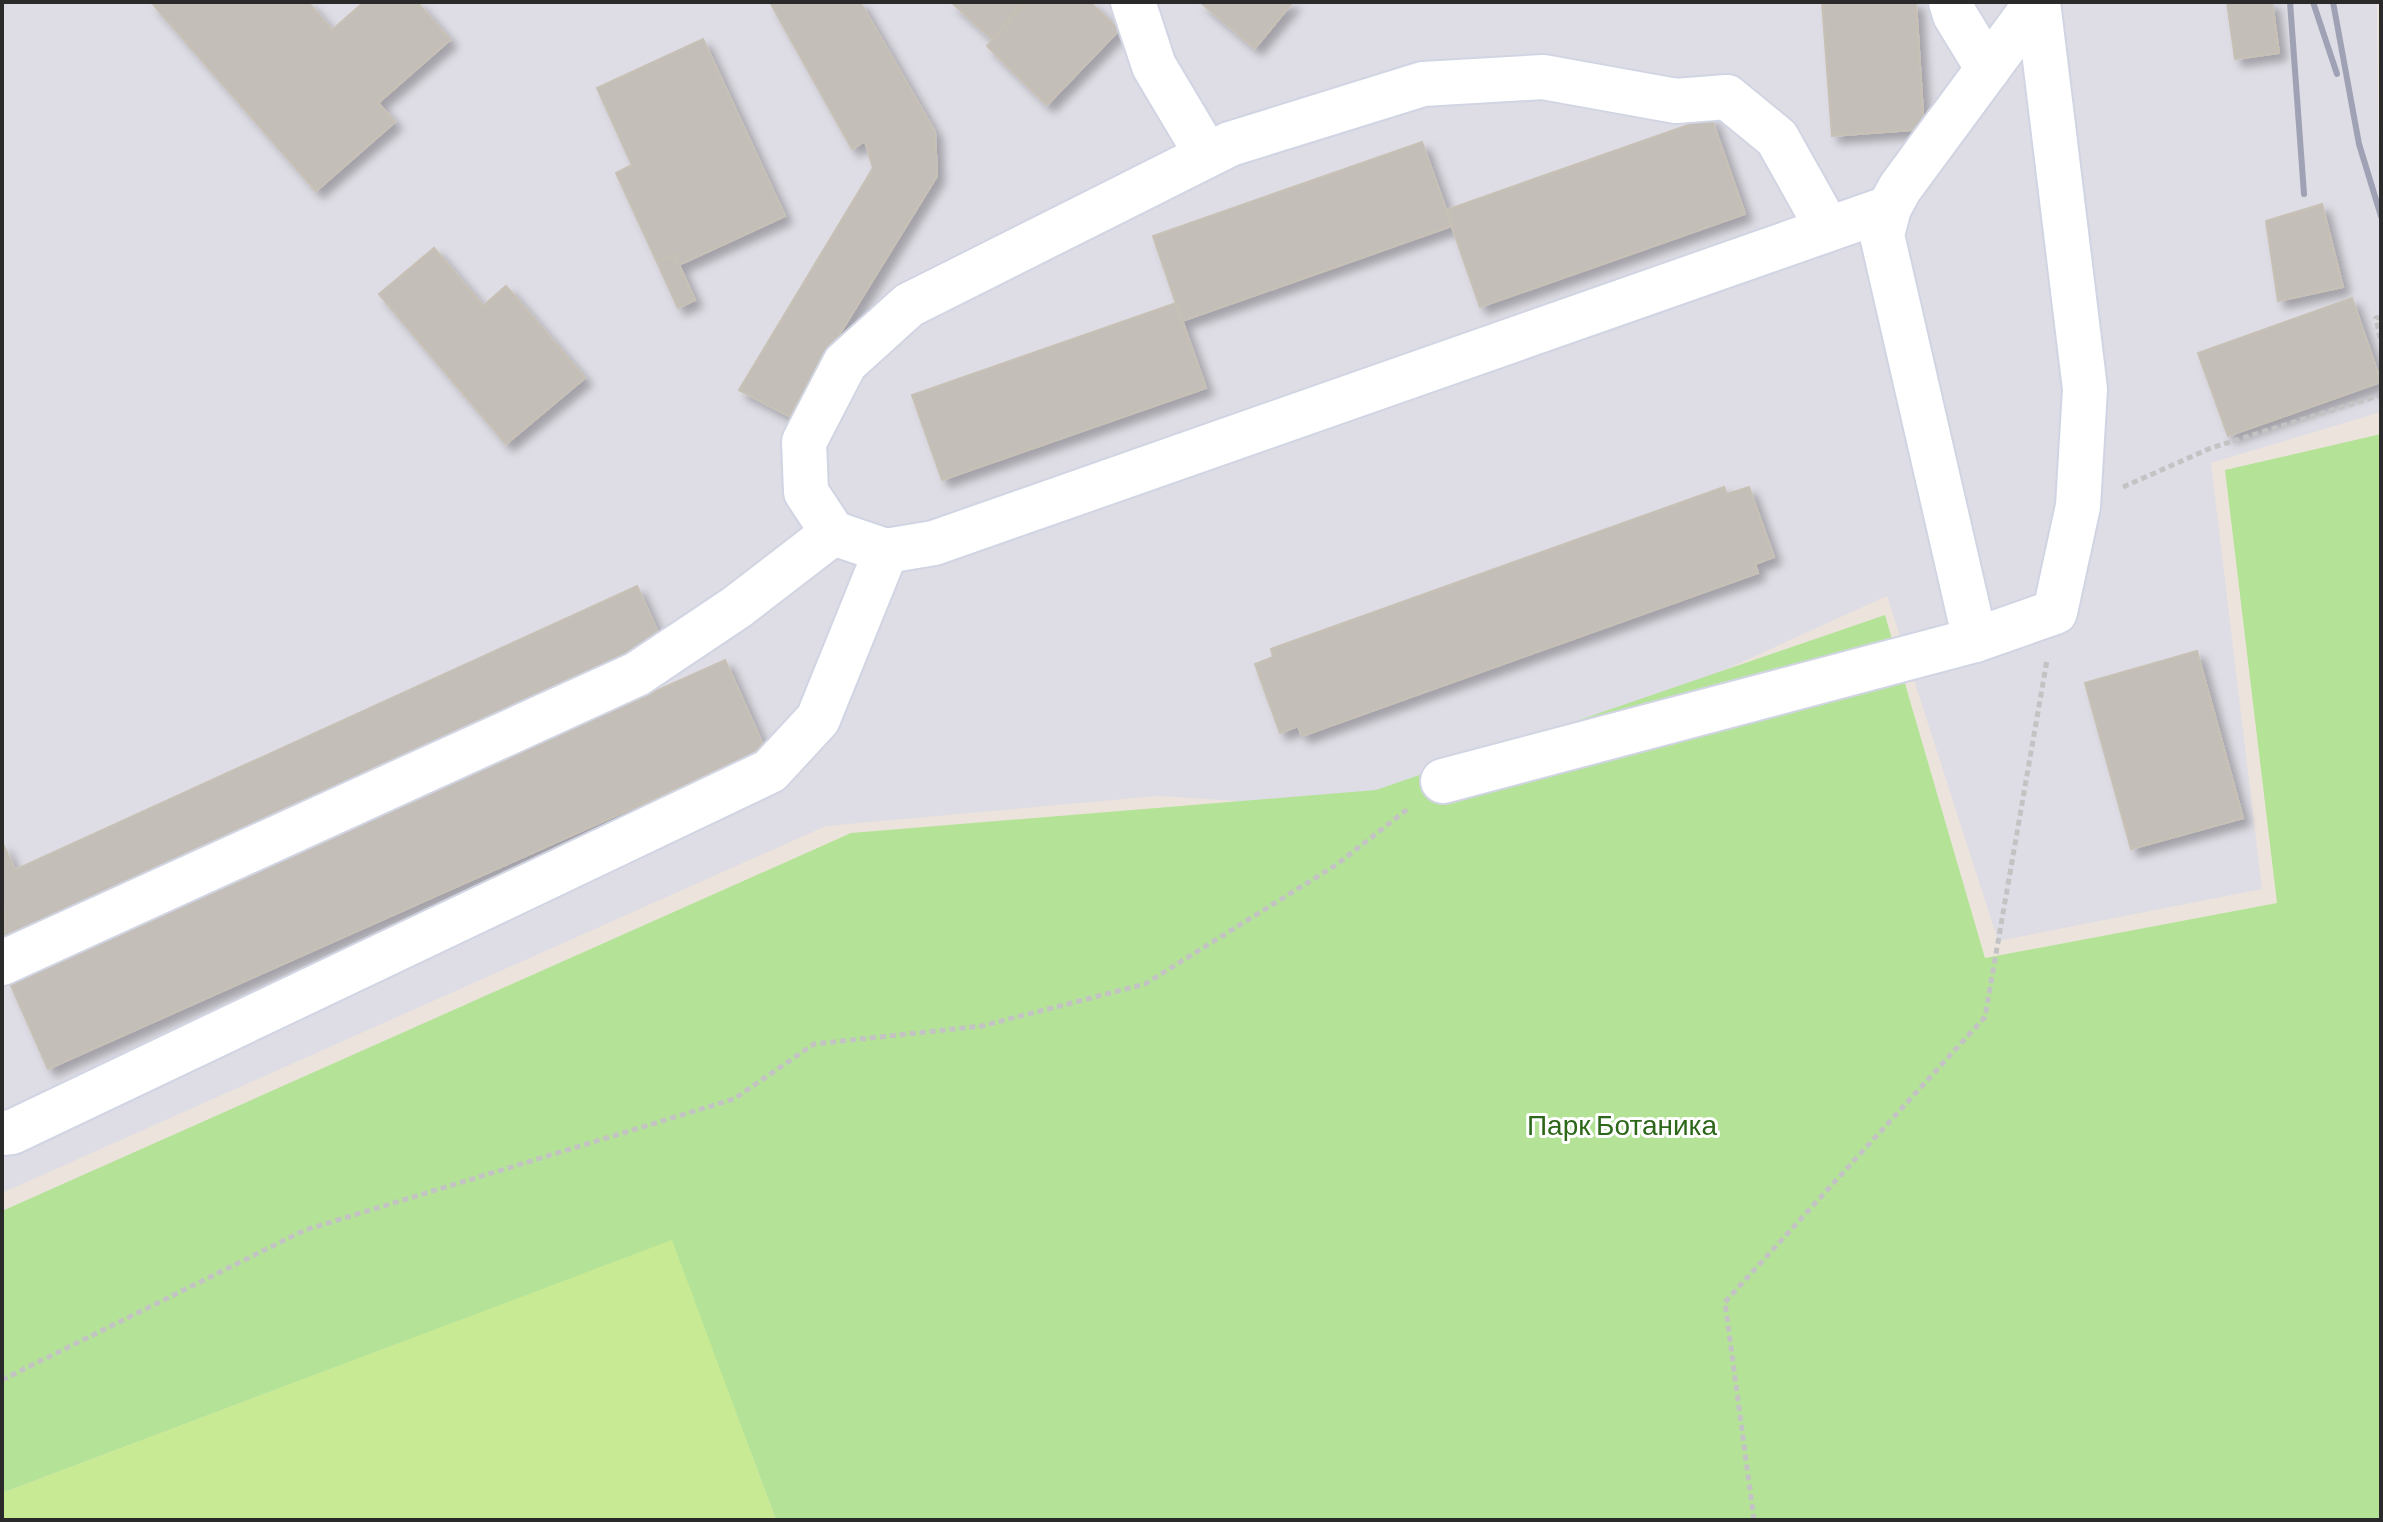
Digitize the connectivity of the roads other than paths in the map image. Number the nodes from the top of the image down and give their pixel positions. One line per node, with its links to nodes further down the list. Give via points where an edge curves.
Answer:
1 (1133, 2): 5 (street, via 1154,66)
2 (1951, 2): 4 (street)
3 (2037, 2): 4 (street); 10 (street, via 2085,389 2078,506 2055,612)
4 (1988, 69): 6 (street)
5 (1207, 155): 7 (street, via 1423,84 1543,77 1676,101 1727,97 1777,138); 8 (street, via 909,305 845,363 804,442 806,492)
6 (1889, 208): 7 (street); 10 (street, via 1882,235)
7 (1828, 229): 9 (street, via 934,543)
8 (833, 533): 9 (street); 12 (street, via 737,607 637,674)
9 (886, 551): 13 (street, via 818,719 770,771)
10 (1975, 640): 11 (street)
11 (1443, 781)
12 (2, 963)
13 (2, 1133)

